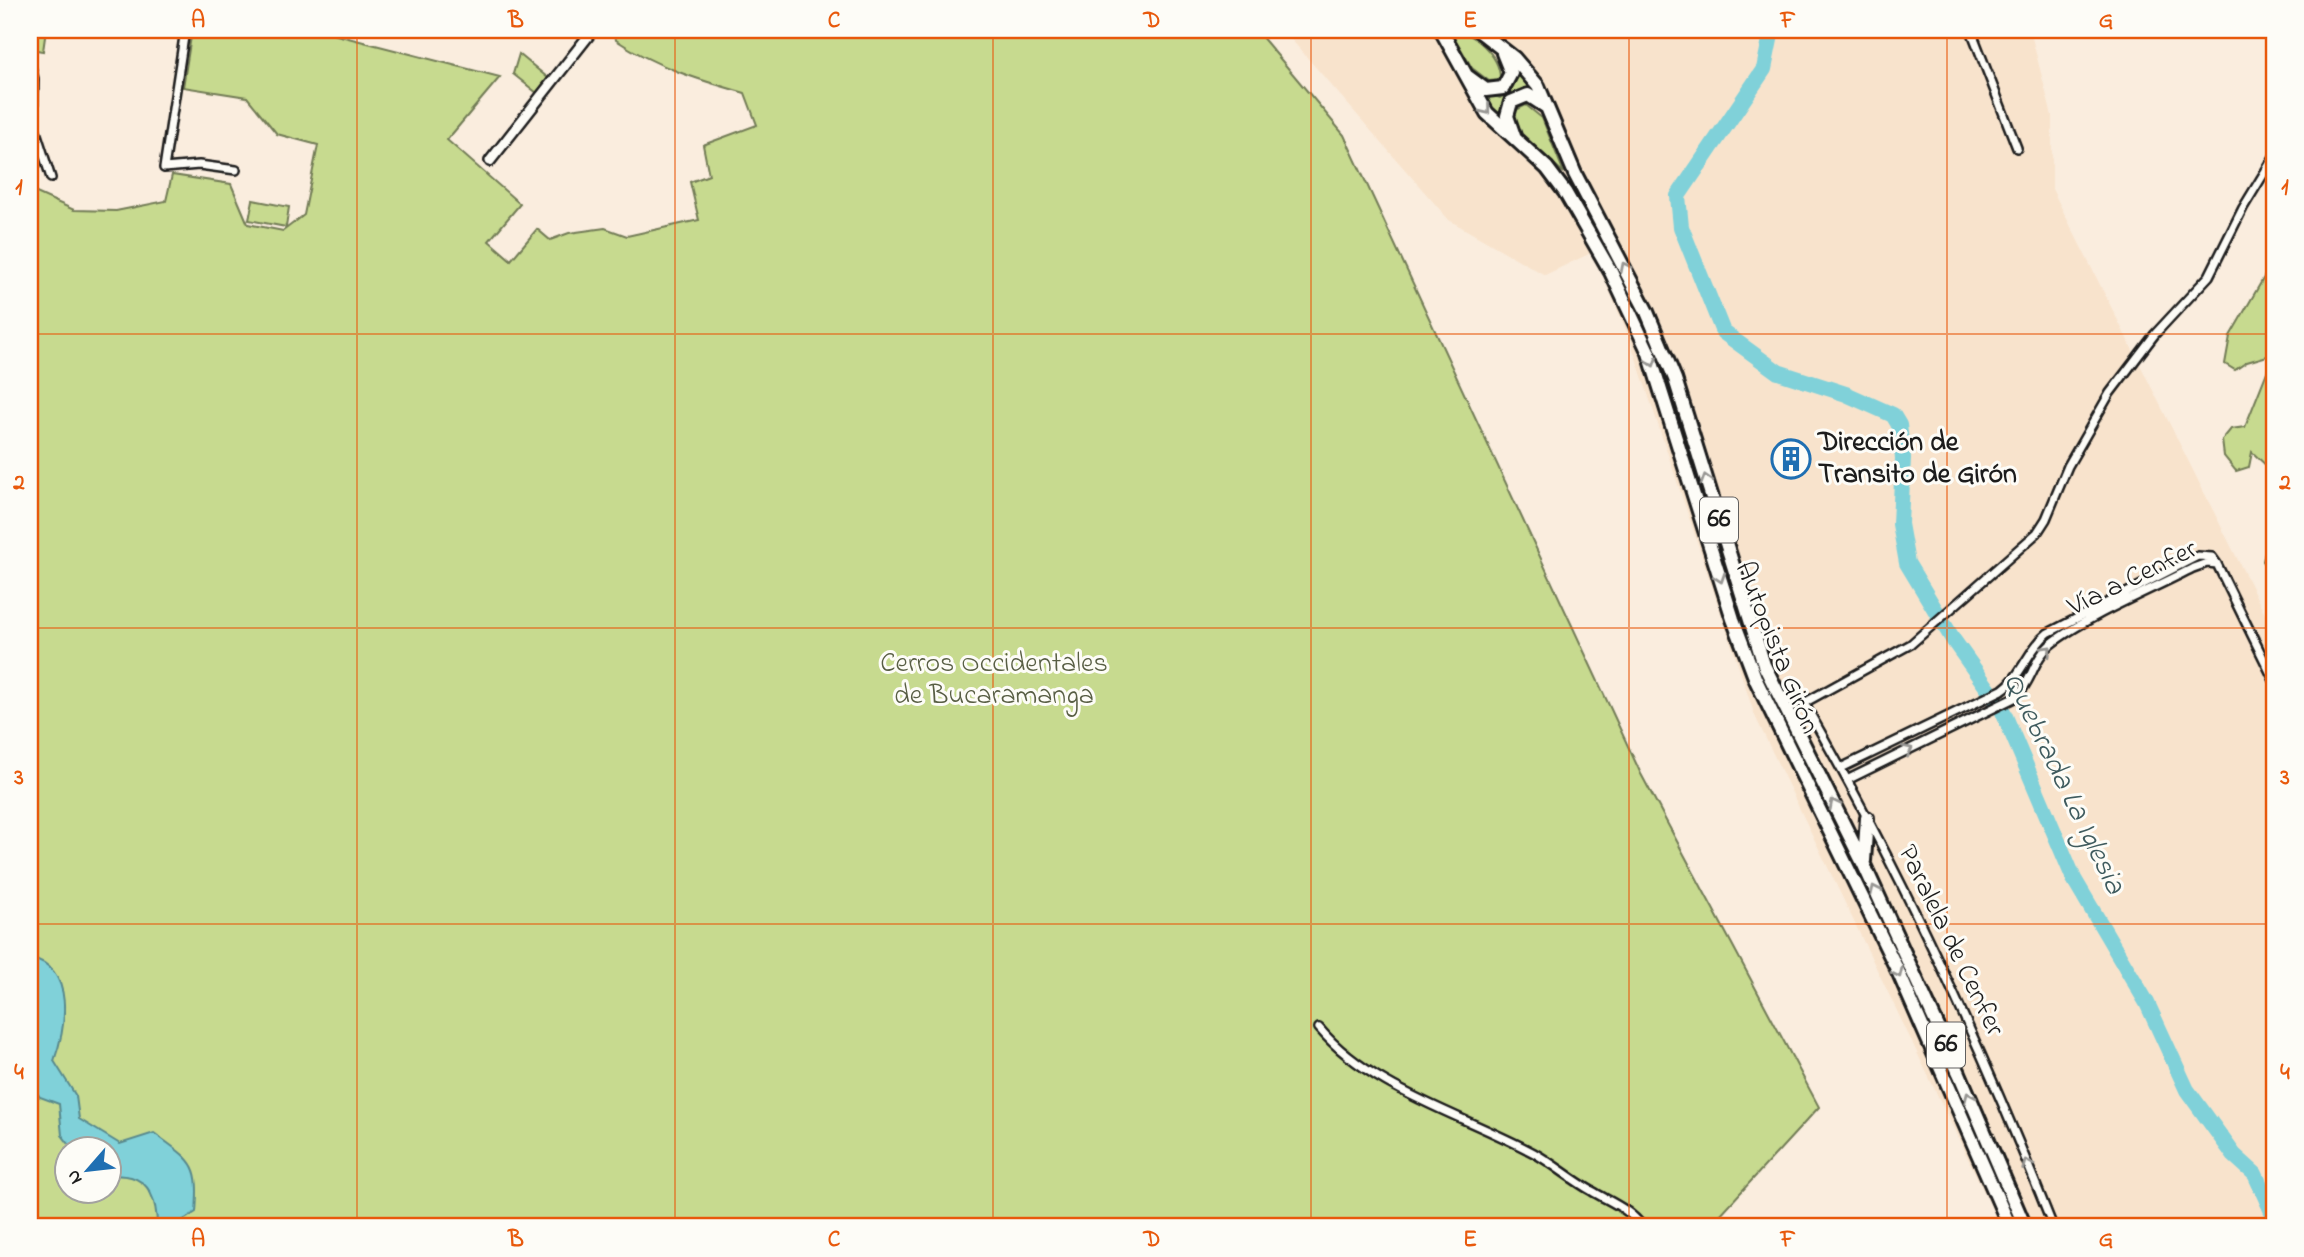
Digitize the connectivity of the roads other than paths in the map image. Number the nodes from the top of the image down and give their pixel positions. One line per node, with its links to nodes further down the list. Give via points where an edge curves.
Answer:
1 (185, 30): 14 (street, via 164,168 199,164)
2 (593, 30): 13 (street)
3 (1441, 30): 8 (highway, Autopista Girón / 66)
4 (1478, 30): 6 (highway, Autopista Girón / 66)
5 (1971, 30): 11 (street)
6 (1499, 46): 8 (highway, via 1511,73 1503,88 1486,90); 9 (highway, Autopista Girón / 66, via 1528,72)
7 (30, 63): 15 (street, via 33,122)
8 (1464, 74): 10 (highway, Autopista Girón / 66, one-way to 10, via 1487,113)
9 (1548, 108): 10 (highway, via 1528,95 1511,102 1507,116); 18 (highway, Autopista Girón / 66, one-way to 9, via 1764,665 1675,379 1647,312 1575,174)
10 (1515, 138): 26 (highway, Autopista Girón / 66, one-way to 26, via 1566,192 1631,311 1649,353 1756,680 1898,971)
11 (2017, 148)
12 (2274, 157): 19 (street, via 2209,276 2155,334 2110,393 2037,533 1911,644)
13 (490, 161)
14 (236, 170)
15 (51, 178)
16 (2217, 564): 17 (street); 20 (street, Vía a Cenfer, via 2211,557 2198,556 2048,633 2002,690); 21 (street, Vía a Cenfer, one-way to 16, via 2007,703 2025,690 2033,668 2050,645 2193,568)
17 (2274, 680)
18 (1780, 698): 19 (street); 23 (highway, Autopista Girón / 66, one-way to 18)
19 (1804, 703): 20 (street, Paralela de Cenfer)
20 (1841, 768): 21 (street, Paralela de Cenfer)
21 (1847, 780): 22 (street, Paralela de Cenfer)
22 (1867, 818): 23 (highway); 28 (street, Paralela de Cenfer, one-way to 22, via 1962,1010)
23 (1864, 865): 27 (highway, Autopista Girón / 66, one-way to 23)
24 (1319, 1028): 25 (street, via 1371,1074 1534,1154 1626,1208)
25 (1643, 1227)
26 (2010, 1227)
27 (2025, 1227)
28 (2053, 1227)

